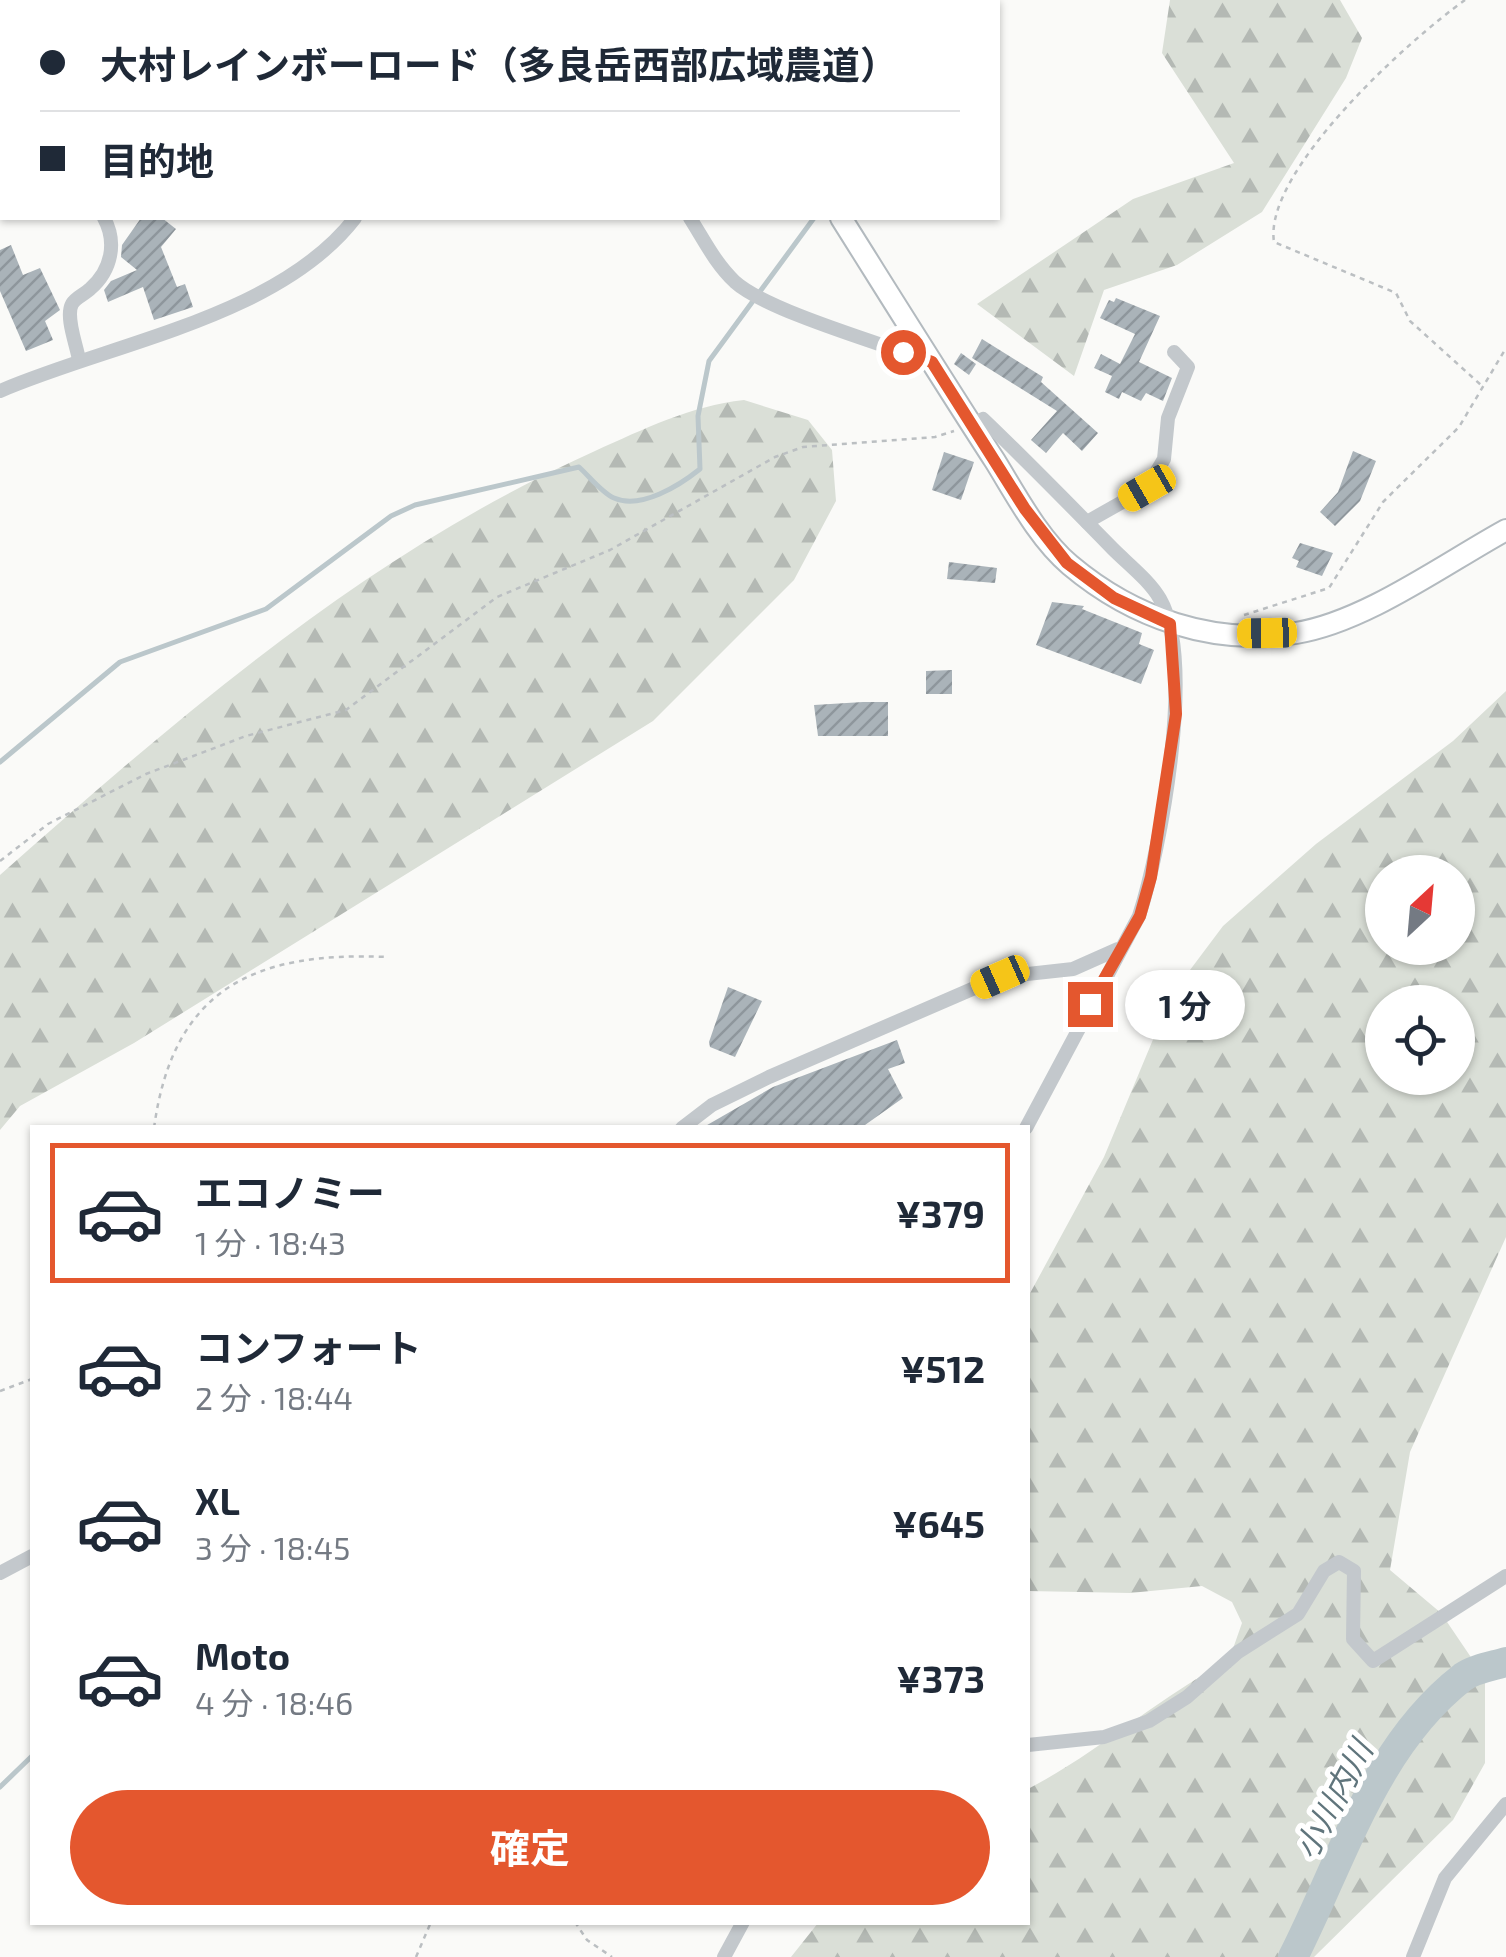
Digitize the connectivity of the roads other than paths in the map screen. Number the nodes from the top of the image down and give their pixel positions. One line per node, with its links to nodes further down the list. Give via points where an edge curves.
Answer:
1 (105, 220): 6 (street, via 113,248 95,285 72,303)
2 (354, 220): 6 (street, via 304,267 220,311)
3 (691, 220): 7 (street, via 711,255 762,300)
4 (842, 220): 7 (street)
5 (1174, 352): 10 (street, via 1188,367 1168,418 1164,459 1147,488)
6 (79, 360): 8 (street)
7 (932, 362): 9 (street)
8 (0, 391)
9 (971, 425): 10 (street, via 983,418); 12 (street, via 1067,563 1114,598)
10 (1087, 522): 12 (street, via 1160,597)
11 (1506, 530): 12 (street, via 1356,613 1296,633 1238,634)
12 (1170, 624): 13 (street, via 1176,714 1151,877 1140,916)
13 (1119, 948): 14 (street, via 1073,970 1000,977 768,1077); 15 (street)
14 (686, 1125)
15 (1028, 1125)
16 (30, 1557): 17 (street)
17 (0, 1573)
18 (1506, 1576): 19 (street, via 1373,1661 1353,1639 1354,1572 1339,1562 1324,1571 1298,1614 1149,1721 1104,1737)
19 (1030, 1745)
20 (1506, 1804): 23 (street, via 1445,1878)
21 (741, 1925): 22 (street)
22 (724, 1957)
23 (1413, 1957)

